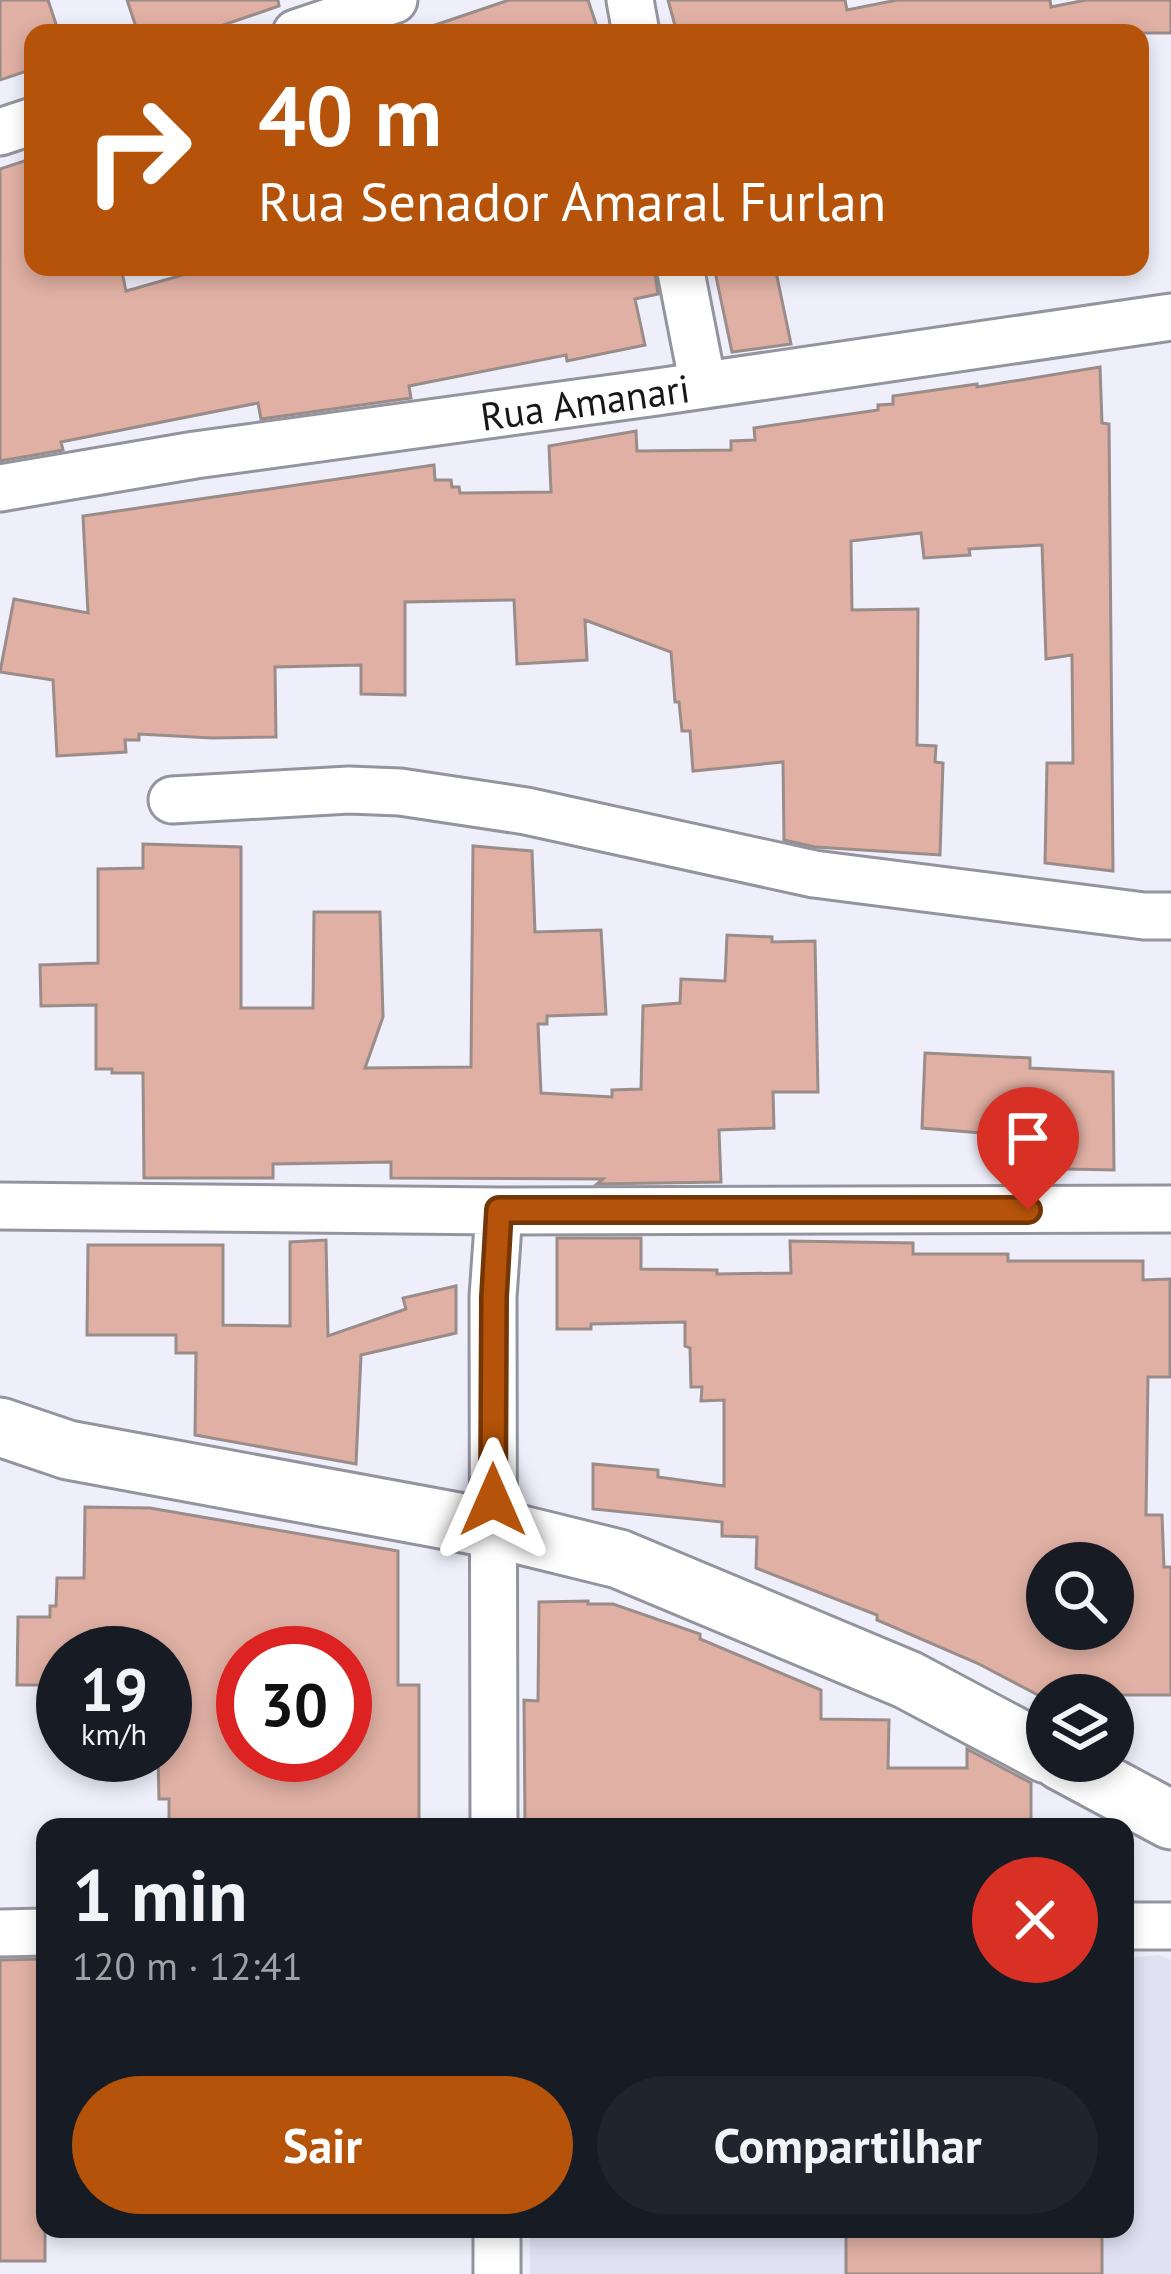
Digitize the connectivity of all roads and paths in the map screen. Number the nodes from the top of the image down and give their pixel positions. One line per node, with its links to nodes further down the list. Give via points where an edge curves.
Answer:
1 (394, 0): 2 (street)
2 (323, 24)
3 (682, 276): 5 (street)
4 (1171, 316): 5 (street, Rua Amanari)
5 (703, 386): 6 (street, Rua Amanari)
6 (0, 488)
7 (172, 800): 8 (street, via 400,793 526,811 814,874)
8 (1171, 916)
9 (0, 1206): 11 (street)
10 (1171, 1209): 11 (street)
11 (499, 1210): 13 (street)
12 (0, 1427): 13 (main road, via 68,1450)
13 (493, 1528): 14 (main road, via 619,1559 908,1679); 16 (street)
14 (1026, 1743)
15 (1100, 1782): 17 (main road)
16 (494, 1818)
17 (1171, 1820)
18 (1134, 1926): 19 (street)
19 (1171, 1926)
20 (36, 1932): 21 (street)
21 (0, 1933)
22 (497, 2238): 23 (street)
23 (497, 2274)

